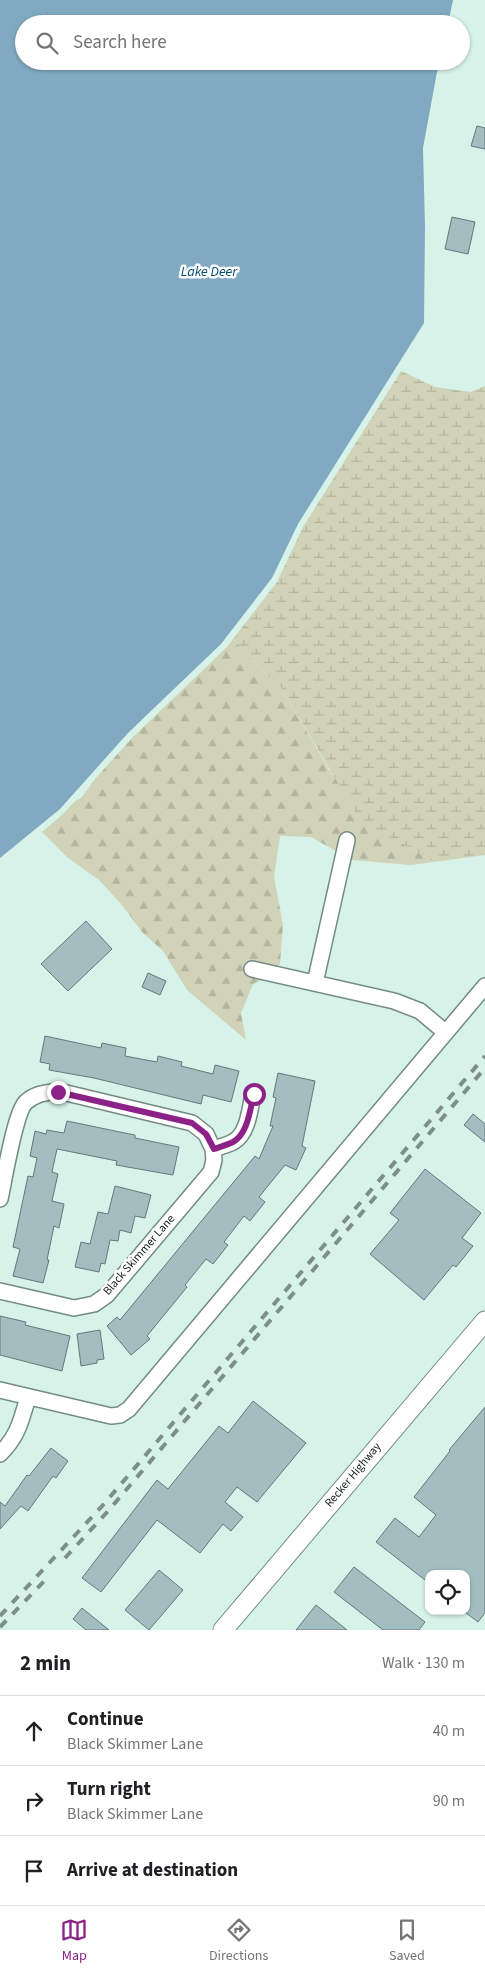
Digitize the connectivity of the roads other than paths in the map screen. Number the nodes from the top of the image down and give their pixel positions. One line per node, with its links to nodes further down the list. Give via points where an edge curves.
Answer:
1 (347, 840): 3 (street)
2 (252, 969): 3 (street)
3 (315, 983): 5 (street, via 394,1001 420,1011)
4 (485, 986): 5 (street)
5 (445, 1032): 13 (street, via 130,1409 111,1416)
6 (254, 1094): 8 (street, via 241,1134 235,1141)
7 (6, 1140): 8 (street, via 25,1103 39,1093 58,1092 192,1123 206,1134); 9 (street)
8 (214, 1149): 10 (street, Black Skimmer Lane, via 211,1172 107,1295 94,1304 74,1308)
9 (0, 1199)
10 (0, 1291)
11 (485, 1321): 15 (main road, Recker Highway)
12 (0, 1390): 13 (street)
13 (28, 1397): 14 (street, via 19,1428 12,1442)
14 (0, 1454)
15 (222, 1630)

